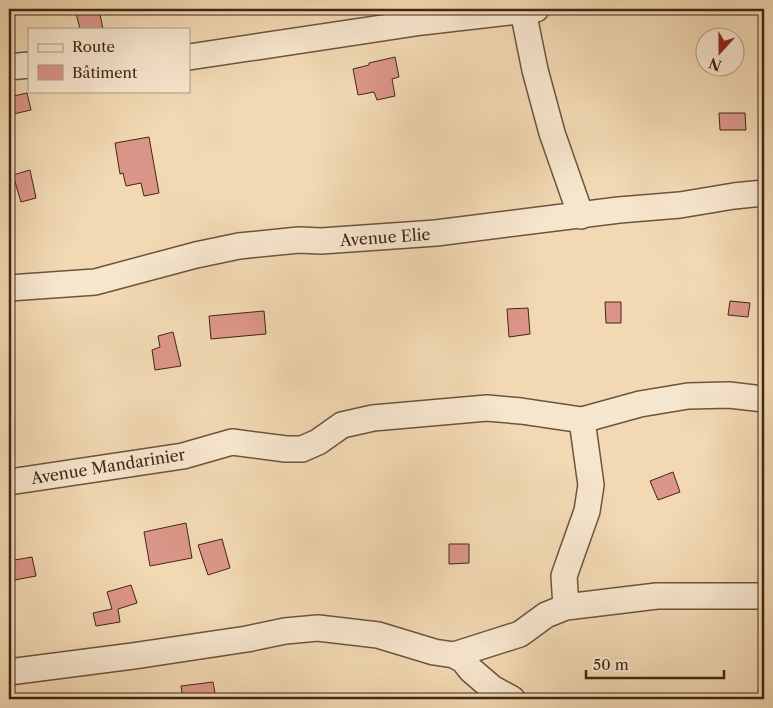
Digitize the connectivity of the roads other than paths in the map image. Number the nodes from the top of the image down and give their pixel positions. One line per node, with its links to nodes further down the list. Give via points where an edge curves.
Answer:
1 (530, 10): 2 (street, via 422,22); 6 (street, via 535,70)
2 (190, 57)
3 (28, 65): 4 (street)
4 (9, 67)
5 (764, 193): 6 (street, Avenue Elie)
6 (581, 216): 7 (street, Avenue Elie, via 436,233 239,246 95,282)
7 (9, 288)
8 (764, 399): 9 (street, Avenue Mandarinier, via 729,395 688,396 640,404)
9 (582, 420): 10 (street, Avenue Mandarinier, via 487,408 373,418 342,424 318,442 302,449 232,442 183,456); 12 (street, via 591,485 587,511 564,576)
10 (9, 482)
11 (764, 596): 12 (street, via 657,596)
12 (566, 607): 13 (street, via 546,615 520,634)
13 (454, 655): 14 (street, via 378,635 318,628); 15 (street, via 492,688)
14 (9, 672)
15 (512, 699)

